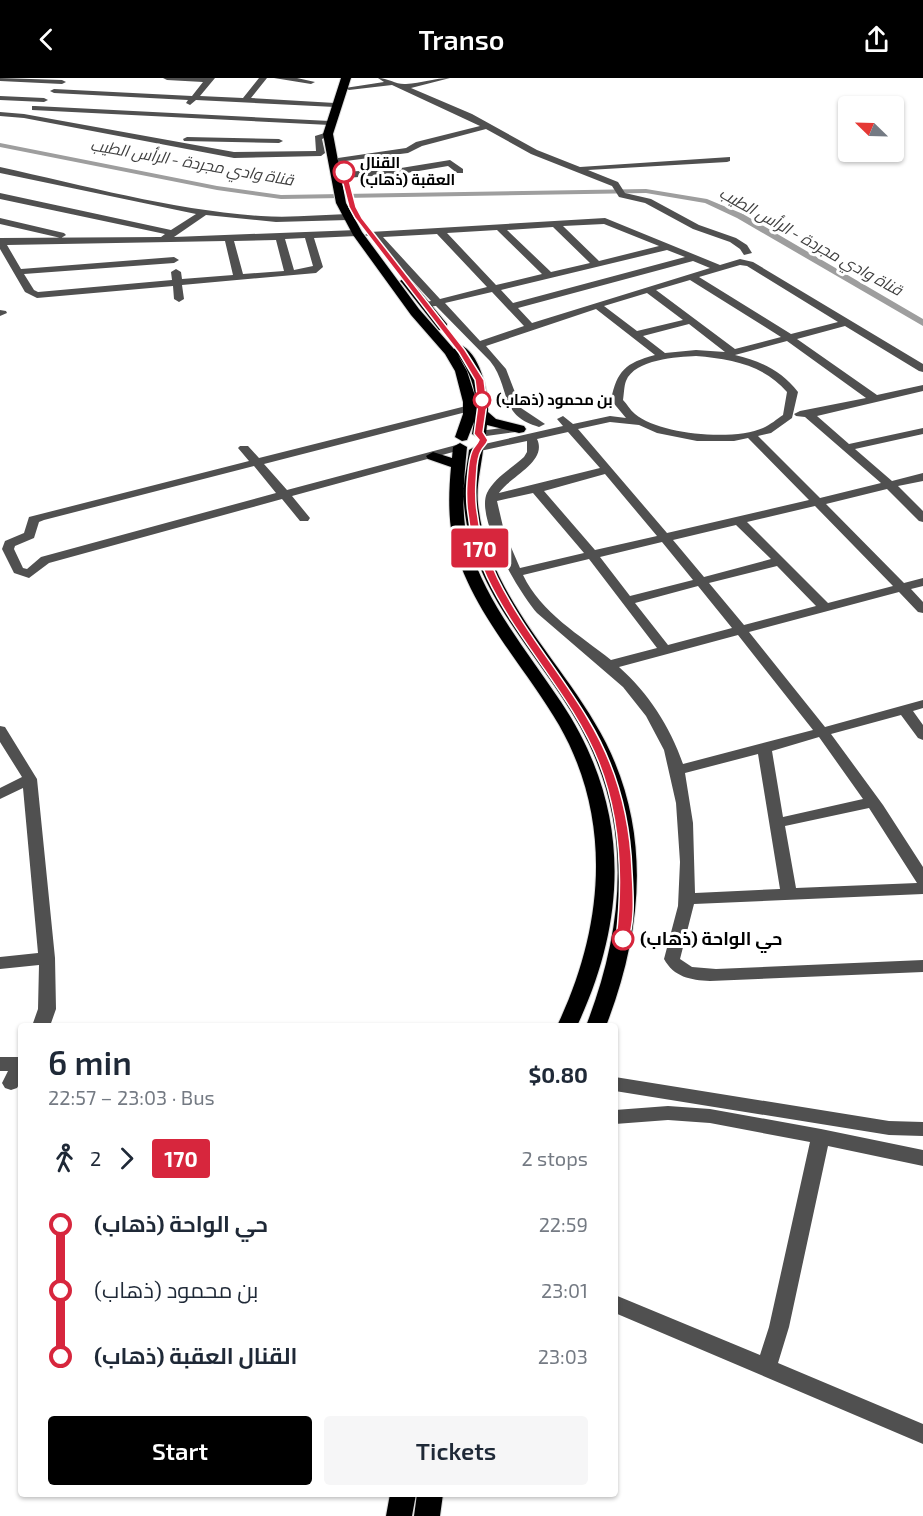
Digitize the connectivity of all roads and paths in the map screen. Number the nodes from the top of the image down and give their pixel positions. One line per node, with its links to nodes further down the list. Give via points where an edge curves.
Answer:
1 (167, 78): 7 (street)
2 (263, 78): 18 (street)
3 (278, 78): 10 (street)
4 (354, 78): 11 (highway)
5 (382, 78): 12 (street)
6 (446, 78): 13 (street)
7 (210, 79): 16 (street)
8 (0, 80): 9 (street)
9 (64, 80): 14 (street)
10 (311, 82)
11 (348, 83): 12 (street); 19 (highway); 29 (highway, via 338,124)
12 (393, 83): 13 (street)
13 (403, 87): 24 (street)
14 (54, 92): 16 (street); 17 (street)
15 (0, 98): 17 (street)
16 (195, 99): 18 (street); 23 (street)
17 (44, 100): 20 (street)
18 (245, 101): 19 (street)
19 (335, 105): 25 (highway)
20 (36, 108): 22 (street); 23 (street)
21 (0, 114): 22 (street)
22 (24, 116): 27 (street)
23 (178, 116): 25 (street)
24 (488, 126): 29 (street, via 408,150); 30 (street, via 534,152)
25 (329, 129): 27 (street, via 318,138 321,153 244,156); 34 (highway)
26 (279, 141): 27 (street, via 183,139)
27 (177, 145)
28 (727, 159): 30 (street)
29 (341, 160): 33 (highway)
30 (572, 167): 51 (street, via 615,184 620,194 648,201 696,227 733,240)
31 (0, 170): 37 (street)
32 (460, 171): 33 (street, via 450,163)
33 (345, 175): 34 (highway)
34 (343, 189): 36 (highway)
35 (0, 196): 45 (street)
36 (346, 202): 38 (highway); 43 (highway)
37 (205, 212): 38 (street, via 270,219); 45 (street)
38 (348, 217): 43 (highway)
39 (0, 221): 48 (street)
40 (555, 224): 41 (street); 50 (street, via 605,220); 54 (street)
41 (500, 227): 42 (street); 58 (street)
42 (439, 230): 43 (street); 62 (street)
43 (367, 234): 44 (street); 66 (highway); 81 (highway, via 415,312 453,357)
44 (309, 236): 46 (street); 57 (street, via 317,269)
45 (169, 237): 47 (street); 48 (street); 53 (street)
46 (280, 237): 47 (street); 57 (street)
47 (229, 238): 60 (street)
48 (87, 241): 49 (street)
49 (0, 242): 56 (street)
50 (664, 245): 52 (street); 54 (street)
51 (747, 253)
52 (693, 258): 55 (street); 64 (street)
53 (174, 260): 56 (street); 61 (street)
54 (595, 262): 58 (street)
55 (719, 268): 59 (street); 70 (street, via 746,263)
56 (18, 272): 61 (street, via 30,292 37,295)
57 (290, 274): 60 (street)
58 (544, 275): 62 (street); 64 (street)
59 (692, 276): 63 (street); 73 (street)
60 (239, 278): 61 (street)
61 (178, 282): 65 (street)
62 (491, 287): 66 (street); 68 (street)
63 (648, 289): 67 (street); 69 (street)
64 (559, 292): 68 (street)
65 (179, 299)
66 (430, 302): 74 (street); 81 (highway, via 477,373 481,387)
67 (597, 305): 71 (street); 72 (street)
68 (509, 306): 71 (street)
69 (690, 321): 72 (street); 75 (street)
70 (845, 323): 73 (street); 77 (street)
71 (531, 328): 74 (street)
72 (633, 335): 76 (street)
73 (788, 337): 75 (street); 79 (street)
74 (478, 345): 86 (street, via 496,361 516,411)
75 (728, 353): 76 (street); 82 (street, via 780,377 793,392)
76 (663, 357): 80 (street, via 624,373 617,384)
77 (923, 369)
78 (923, 388): 79 (street)
79 (875, 399): 83 (street)
80 (617, 404): 84 (street); 85 (street)
81 (476, 411): 86 (highway, via 491,422); 89 (highway); 93 (street)
82 (790, 413): 83 (street); 88 (street, via 770,429)
83 (808, 414): 91 (street)
84 (638, 422): 85 (street, via 613,419); 88 (street, via 675,435)
85 (567, 423): 86 (street); 94 (street)
86 (529, 430): 89 (street); 99 (street, via 536,445 530,457 502,482)
87 (921, 433): 91 (street)
88 (751, 435): 100 (street)
89 (469, 447): 92 (highway); 136 (highway, via 456,512 465,553 493,609 577,743 601,820 601,936 590,975); 137 (highway, via 470,500 482,555 501,594 596,743 619,809 625,851 626,918 619,958)
90 (244, 448): 93 (street)
91 (845, 448): 96 (street)
92 (433, 456): 98 (street)
93 (255, 461): 98 (street); 98 (street, via 40,516 33,520 30,535 9,544 8,549 18,570 29,574 45,560)
94 (607, 470): 97 (street); 104 (street)
95 (923, 477): 96 (street)
96 (890, 485): 100 (street); 102 (street)
97 (536, 489): 99 (street); 105 (street)
98 (285, 496): 101 (street)
99 (492, 498): 107 (street, via 493,514)
100 (819, 502): 103 (street); 110 (street)
101 (304, 518)
102 (923, 518)
103 (739, 521): 104 (street); 106 (street)
104 (666, 538): 105 (street); 108 (street)
105 (592, 555): 107 (street); 111 (street)
106 (780, 561): 108 (street); 112 (street)
107 (514, 573): 116 (street, via 555,624)
108 (701, 582): 111 (street); 114 (street)
109 (923, 582): 110 (street)
110 (902, 586): 112 (street); 113 (street)
111 (627, 601): 115 (street)
112 (825, 608): 114 (street)
113 (923, 609)
114 (742, 632): 115 (street); 120 (street)
115 (665, 650): 116 (street)
116 (609, 665): 123 (street, via 652,717)
117 (923, 704): 118 (street)
118 (904, 709): 120 (street); 121 (street)
119 (0, 730): 124 (street)
120 (823, 732): 122 (street); 126 (street)
121 (923, 735)
122 (764, 748): 123 (street); 127 (street)
123 (677, 770): 131 (street, via 687,846)
124 (30, 779): 125 (street); 132 (street)
125 (0, 794)
126 (872, 802): 127 (street); 128 (street)
127 (777, 823): 130 (street)
128 (923, 880)
129 (923, 888): 130 (street)
130 (789, 894): 131 (street)
131 (687, 899): 134 (street, via 672,960 689,972 716,975)
132 (47, 958): 133 (street); 135 (street, via 46,1009)
133 (0, 963)
134 (923, 966)
135 (42, 1023)
136 (569, 1023)
137 (597, 1023)
138 (0, 1064): 139 (street)
139 (18, 1065)
140 (618, 1084): 142 (street, via 889,1128)
141 (618, 1117): 143 (street, via 668,1113 711,1116)
142 (923, 1129)
143 (821, 1136): 144 (street); 146 (street, via 779,1327)
144 (923, 1158)
145 (618, 1305): 146 (street)
146 (766, 1368): 147 (street)
147 (923, 1434)
148 (402, 1497): 150 (highway)
149 (430, 1497): 151 (highway)
150 (399, 1516)
151 (427, 1516)

